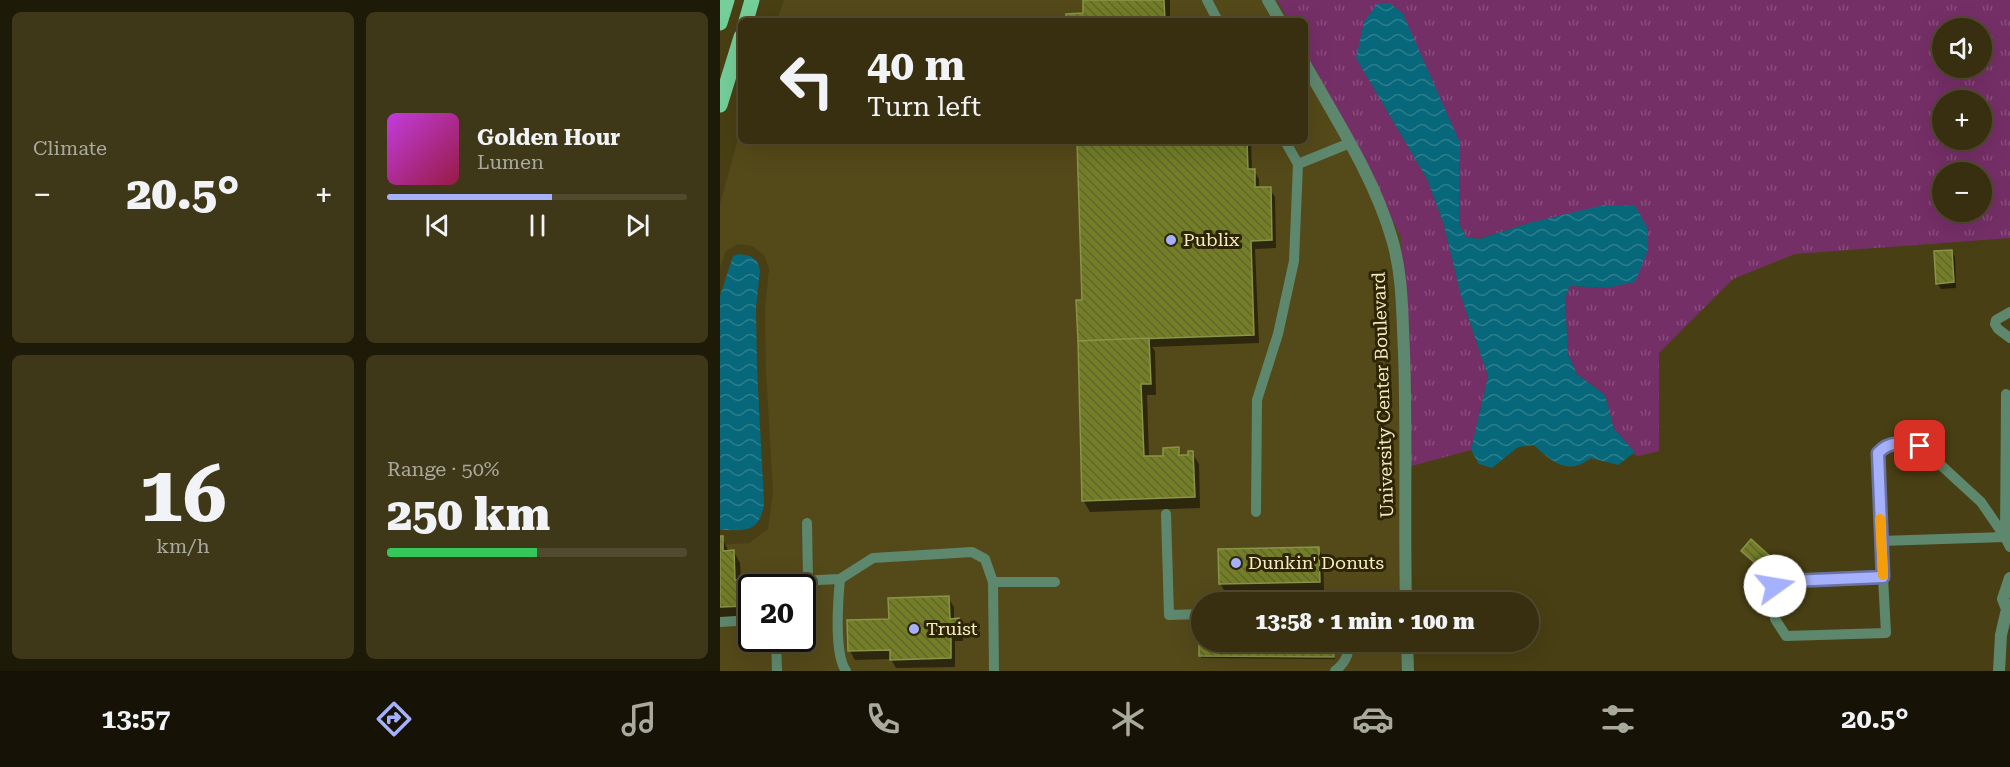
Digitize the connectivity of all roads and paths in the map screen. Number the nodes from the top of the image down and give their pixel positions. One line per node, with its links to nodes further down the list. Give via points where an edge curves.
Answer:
1 (726, 0): 8 (main road)
2 (752, 0): 5 (main road)
3 (1207, 0): 6 (lane)
4 (1268, 0): 7 (street)
5 (747, 18)
6 (1216, 18)
7 (1278, 18)
8 (720, 23)
9 (738, 47): 11 (main road)
10 (1308, 69): 12 (street, University Center Boulevard)
11 (720, 105)
12 (1350, 143): 14 (lane); 30 (street, University Center Boulevard, via 1379,202 1397,261 1405,378)
13 (1287, 144): 14 (lane)
14 (1298, 164): 18 (lane, via 1294,261 1278,334 1257,400)
15 (2010, 312): 16 (lane, via 1995,324)
16 (2010, 338)
17 (2006, 394): 22 (lane)
18 (1256, 512)
19 (1166, 514): 32 (lane, via 1169,615)
20 (807, 523): 23 (lane)
21 (1880, 541): 22 (lane); 22 (lane, via 1878,453 1884,446 1900,443 1920,446 1981,502); 24 (lane)
22 (2008, 542)
23 (808, 574)
24 (1883, 577): 24 (lane, via 1790,581 1775,586 1776,619 1786,636 1886,633)
25 (2010, 578): 31 (street, via 2003,599)
26 (840, 579): 27 (lane); 28 (lane, via 873,558 972,552 985,559); 39 (lane, via 840,659)
27 (816, 580)
28 (993, 582): 29 (lane); 40 (lane)
29 (1055, 582)
30 (1406, 592)
31 (2009, 609): 43 (street, via 2001,636)
32 (1191, 614)
33 (738, 621): 34 (lane)
34 (720, 622)
35 (776, 652): 38 (lane)
36 (1349, 652): 41 (lane)
37 (1407, 652): 42 (street)
38 (777, 671)
39 (846, 671)
40 (994, 671)
41 (1335, 671)
42 (1408, 671)
43 (1999, 671)

